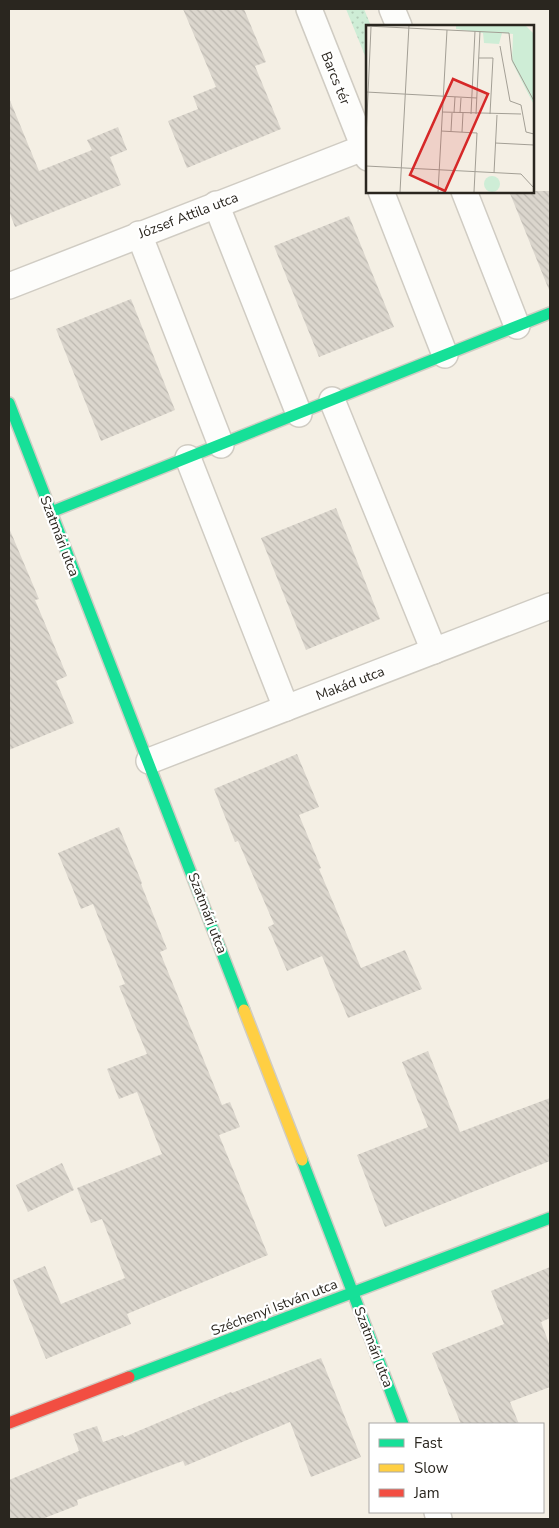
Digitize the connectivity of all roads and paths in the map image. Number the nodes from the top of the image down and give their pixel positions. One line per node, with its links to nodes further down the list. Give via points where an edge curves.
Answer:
1 (309, 9): 4 (street, Barcs tér)
2 (392, 9): 3 (street)
3 (399, 25)
4 (366, 150): 7 (street, József Attila utca)
5 (381, 192): 12 (street)
6 (464, 192): 11 (street)
7 (216, 204): 8 (street, József Attila utca); 15 (street)
8 (140, 234): 9 (street, József Attila utca); 16 (street)
9 (9, 286)
10 (550, 313): 11 (street)
11 (517, 326): 12 (street)
12 (445, 355): 13 (street)
13 (332, 400): 15 (street); 20 (street)
14 (9, 403): 18 (street, Szatmári utca)
15 (299, 414): 16 (street)
16 (221, 445): 17 (street)
17 (188, 458): 18 (street); 21 (street)
18 (51, 512): 22 (street, Szatmári utca)
19 (550, 606): 20 (street, Makád utca)
20 (434, 651): 21 (street, Makád utca)
21 (286, 708): 22 (street, Makád utca)
22 (149, 761): 24 (street, Szatmári utca)
23 (550, 1218): 24 (street, Széchenyi István utca)
24 (353, 1293): 25 (street, Széchenyi István utca); 26 (street, Szatmári utca)
25 (9, 1423)
26 (403, 1423)

